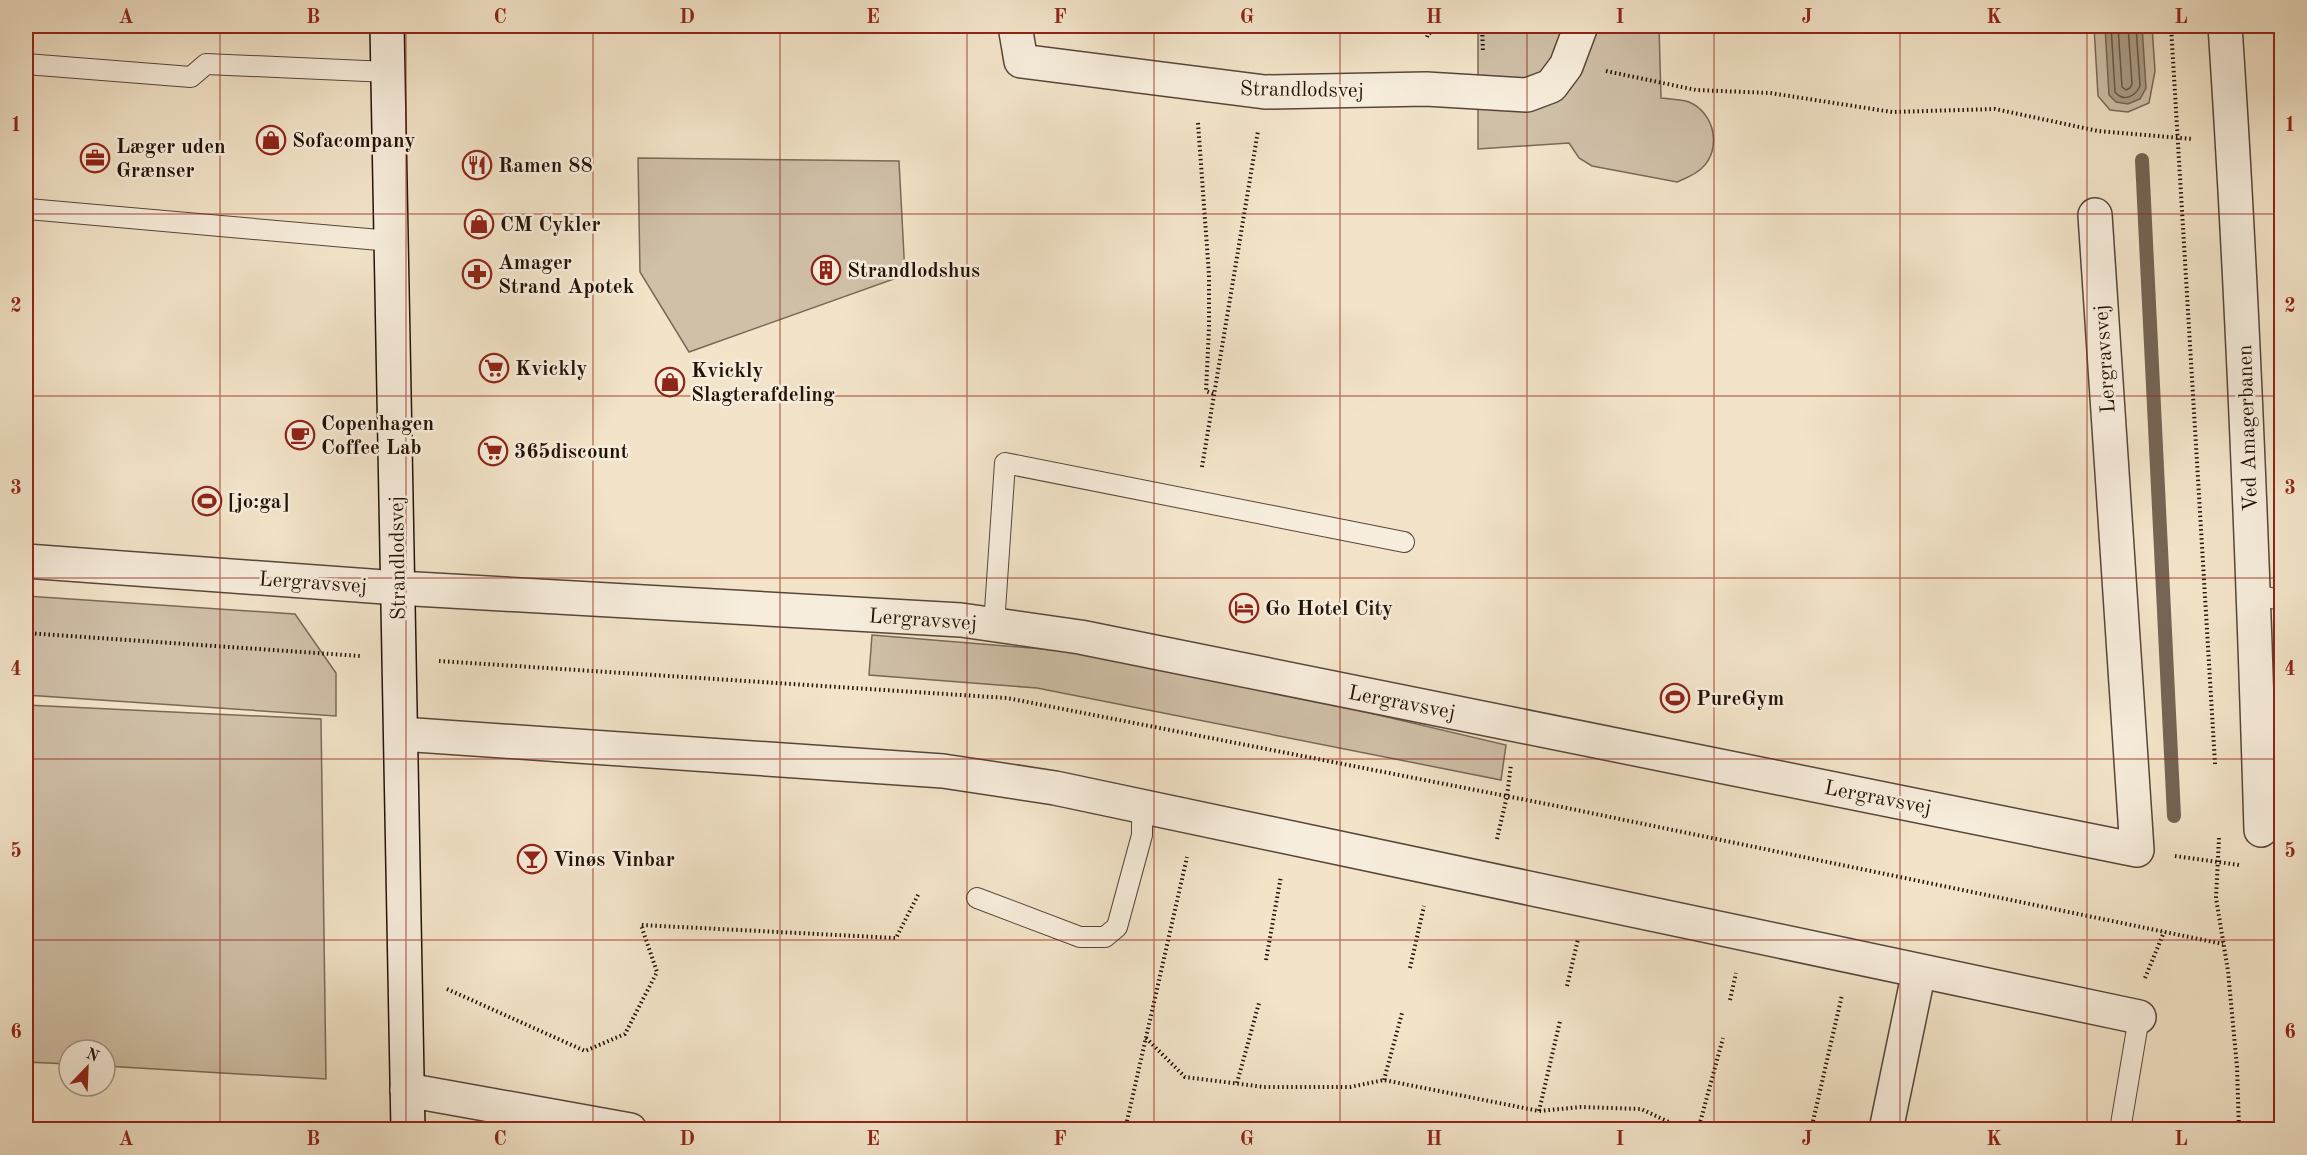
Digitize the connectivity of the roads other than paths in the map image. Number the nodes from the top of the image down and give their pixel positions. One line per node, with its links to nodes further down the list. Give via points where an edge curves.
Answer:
1 (387, 26): 6 (street, Strandlodsvej)
2 (1015, 26): 3 (street, Strandlodsvej, via 1020,61 1265,92 1426,89 1527,95 1551,86 1566,66)
3 (1581, 26)
4 (2225, 26): 13 (street, Ved Amagerbanen, via 2240,267)
5 (26, 64): 6 (lane, via 192,77 206,64)
6 (388, 72): 9 (street, Strandlodsvej)
7 (28, 209): 9 (lane)
8 (2095, 215): 14 (street, Lergravsvej, via 2137,850 1080,637)
9 (391, 241): 12 (street, Strandlodsvej)
10 (1404, 543): 14 (lane, via 1005,463)
11 (26, 561): 12 (street, Lergravsvej)
12 (398, 588): 14 (street, Lergravsvej); 16 (street, Strandlodsvej)
13 (2268, 598): 15 (street, Ved Amagerbanen)
14 (994, 625)
15 (2269, 716): 18 (street, Ved Amagerbanen)
16 (401, 734): 17 (street, via 943,771); 22 (street, Strandlodsvej)
17 (1142, 806): 19 (lane, via 1142,836 1117,927 1105,937 1080,938); 20 (street)
18 (2261, 830)
19 (977, 898)
20 (1919, 971): 21 (street); 25 (street)
21 (2139, 1017): 26 (lane)
22 (407, 1090): 23 (street, Strandlodsvej); 24 (street)
23 (408, 1130)
24 (630, 1130)
25 (1886, 1130)
26 (2120, 1130)

